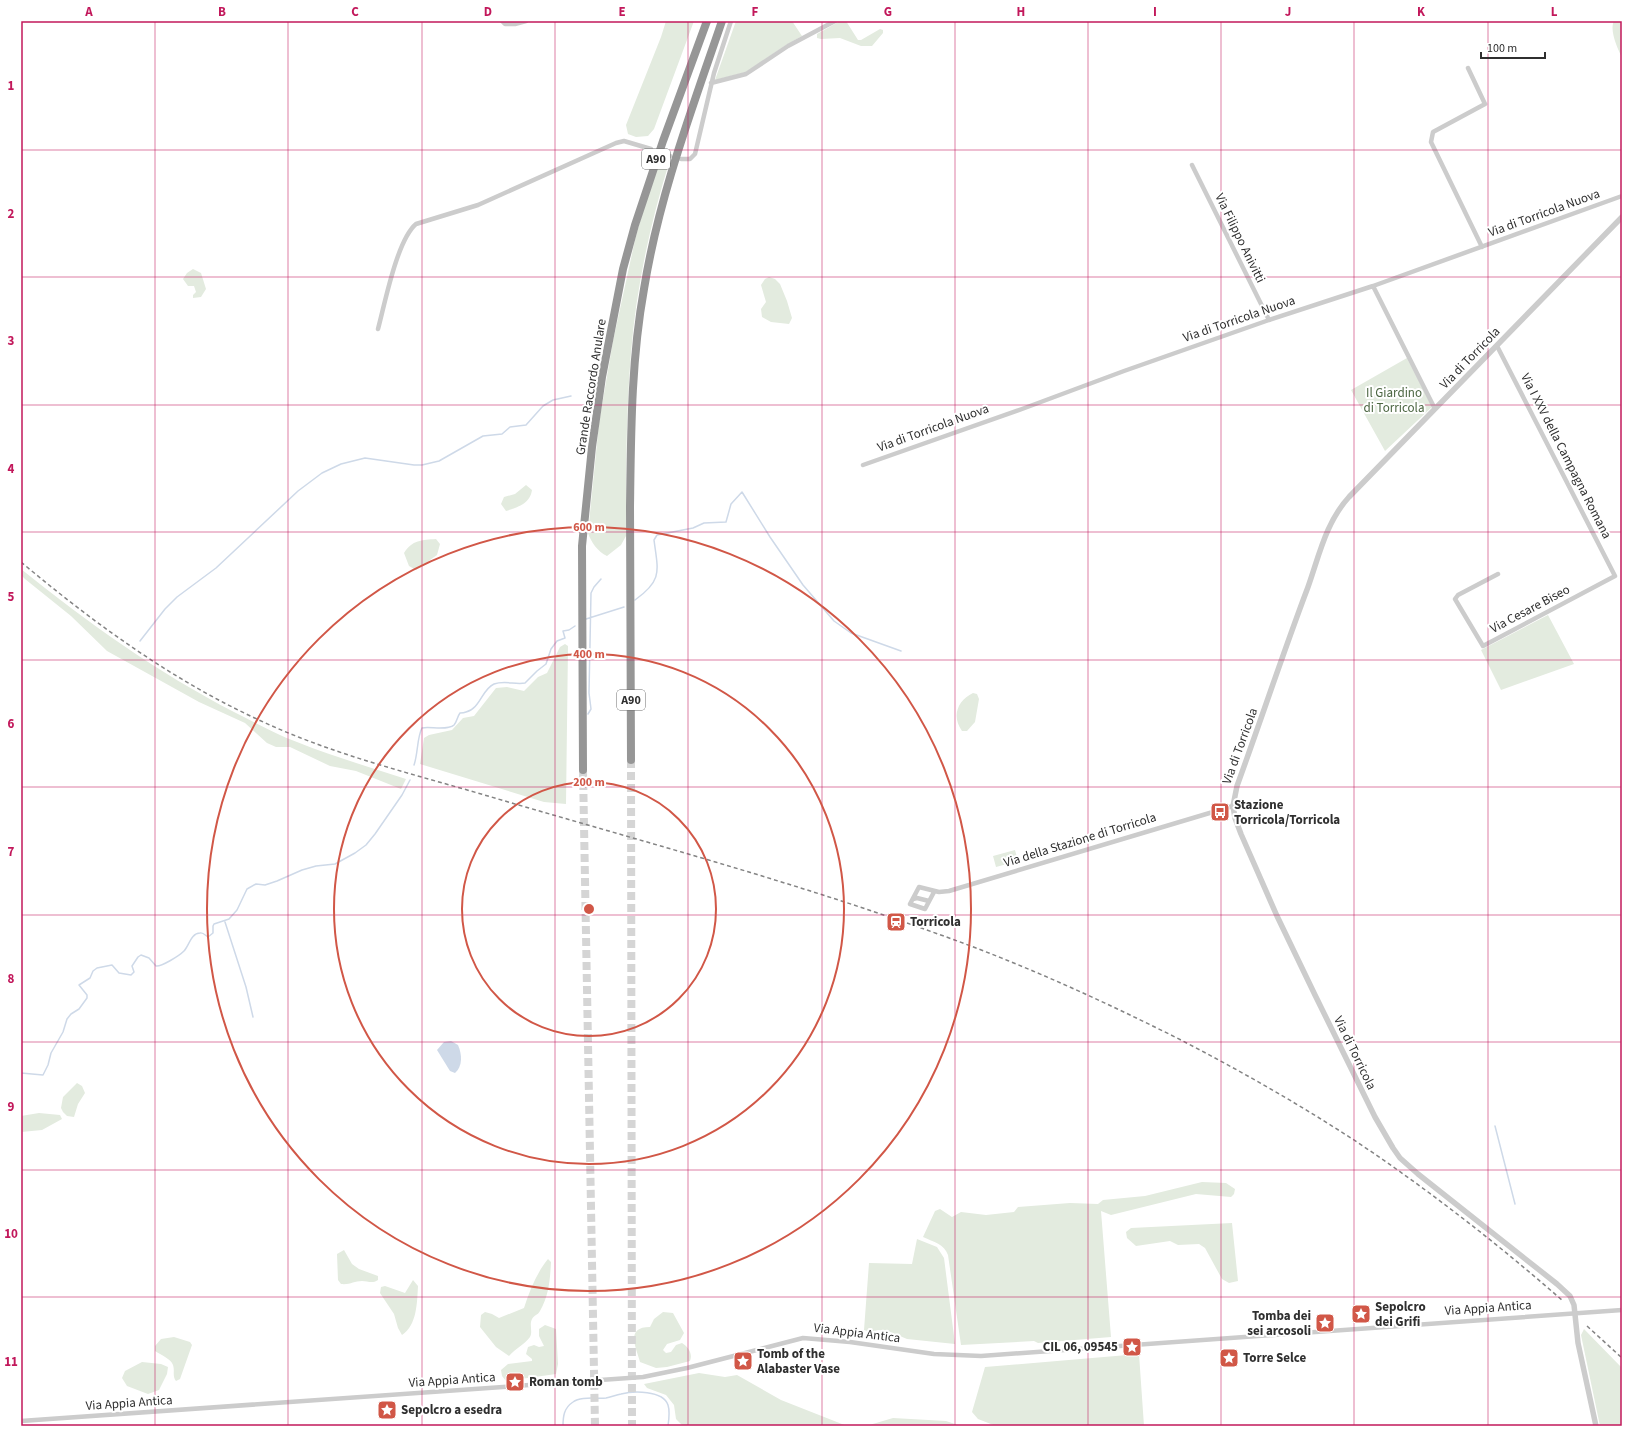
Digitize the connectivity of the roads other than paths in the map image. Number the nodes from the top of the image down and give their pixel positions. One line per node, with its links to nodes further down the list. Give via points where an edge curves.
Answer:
1 (502, 21): 2 (street, via 505,24)
2 (526, 21)
3 (707, 21): 26 (highway, Grande Raccordo Anulare / A90, via 635,225 623,268 602,377 582,546)
4 (722, 21): 25 (highway, A90, via 668,181 648,262 637,337 631,438)
5 (731, 21): 8 (street)
6 (835, 21): 8 (street, via 788,46 746,74)
7 (1468, 68): 16 (street, via 1485,104 1433,132 1431,142)
8 (711, 83): 12 (street, via 694,156 690,160)
9 (651, 149): 19 (street, via 624,141 616,143 478,204 416,224 410,229 401,247)
10 (661, 153): 11 (street)
11 (670, 156)
12 (681, 159)
13 (1192, 165): 18 (street, Via Filippo Anivitti)
14 (1622, 196): 16 (street, Via di Torricola Nuova)
15 (1622, 218): 20 (street, Via di Torricola)
16 (1482, 247): 17 (street, Via di Torricola Nuova)
17 (1373, 286): 18 (street, Via di Torricola Nuova); 21 (street)
18 (1269, 320): 22 (street, Via di Torricola Nuova)
19 (378, 329)
20 (1497, 346): 21 (street, Via di Torricola); 24 (street, Via I XXV della Campagna Romana)
21 (1435, 409): 27 (street, Via di Torricola, via 1350,496 1332,521 1236,788)
22 (863, 465)
23 (1498, 574): 24 (street, Via Cesare Biseo, via 1455,599 1483,646)
24 (1615, 576)
25 (631, 760)
26 (583, 770)
27 (1233, 806): 28 (street, Via della Stazione di Torricola, via 956,889); 32 (street, Via di Torricola, via 1239,828 1277,916 1374,1115 1394,1150 1418,1174 1564,1289 1572,1299)
28 (934, 892): 29 (street, Via della Stazione di Torricola, via 919,887); 30 (street)
29 (912, 899): 30 (street); 30 (street, via 910,904 925,909)
30 (929, 901)
31 (1622, 1310): 32 (street, Via Appia Antica)
32 (1575, 1313): 34 (street, Via Appia Antica, via 981,1356 934,1354 803,1338 643,1377); 35 (street, Via di Torricola, via 1580,1353)
33 (21, 1421): 34 (street, Via Appia Antica)
34 (31, 1423)
35 (1596, 1426)

